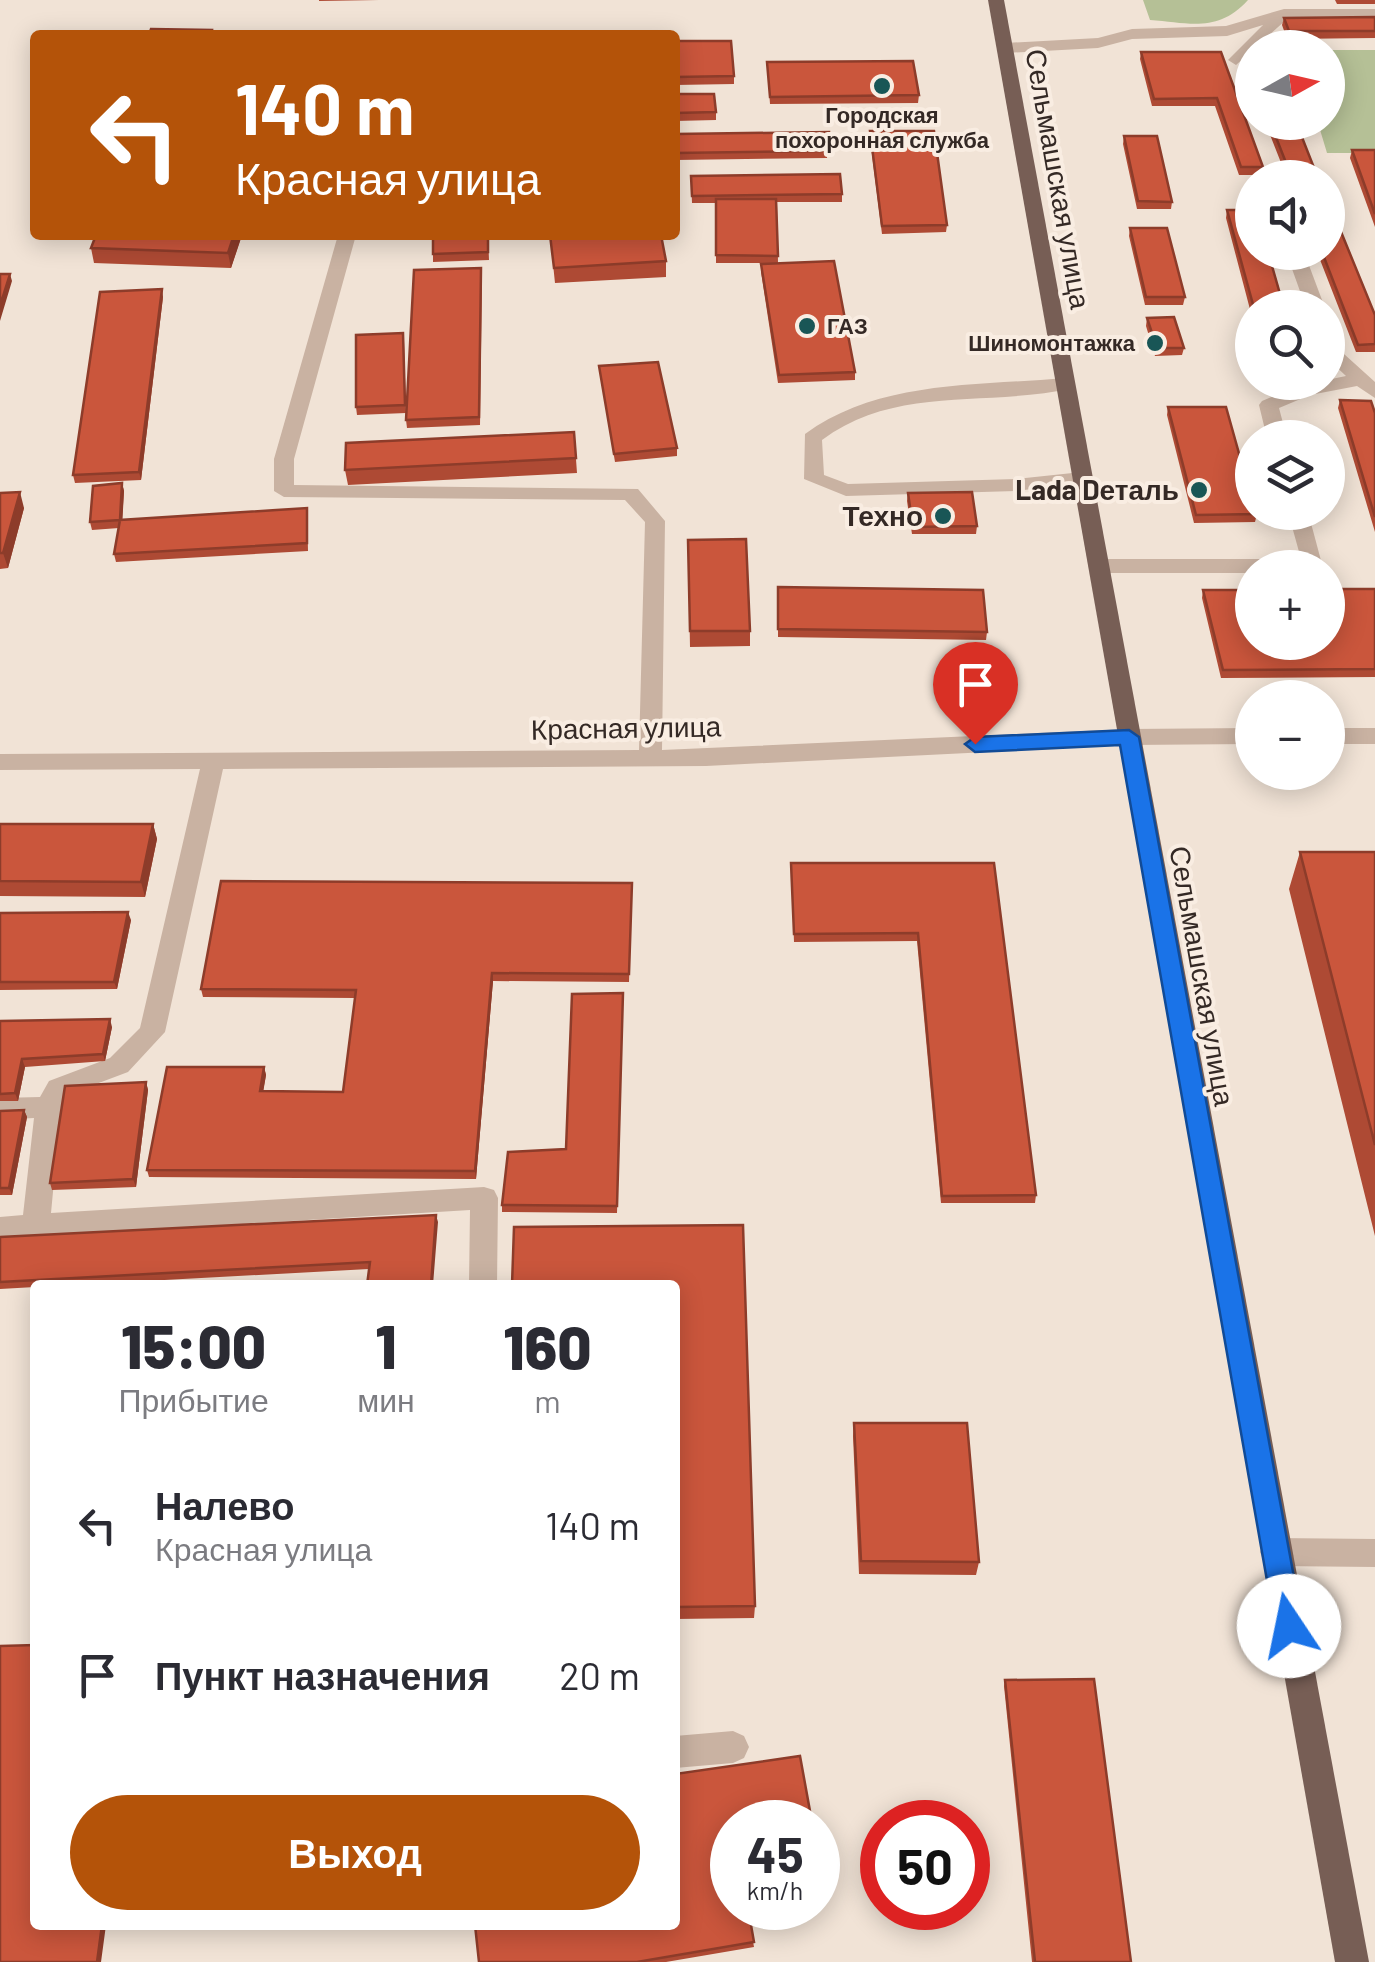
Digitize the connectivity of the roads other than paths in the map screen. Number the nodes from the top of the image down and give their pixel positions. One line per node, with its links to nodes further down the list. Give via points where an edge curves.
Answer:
1 (996, 0): 5 (main road, Сельмашская улица)
2 (1287, 7): 3 (street); 4 (street); 5 (street, via 1227,31)
3 (1375, 14)
4 (1265, 30)
5 (1004, 48): 8 (main road, Сельмашская улица)
6 (346, 240): 18 (street, via 284,459 284,491 631,494 656,521)
7 (1345, 365): 9 (street)
8 (1065, 384): 11 (main road, Сельмашская улица); 11 (street, via 887,400 812,438 814,479 846,490)
9 (1368, 385): 10 (street, via 1305,390 1268,405)
10 (1273, 420)
11 (1082, 478): 13 (main road, Сельмашская улица)
12 (1303, 530): 13 (street, via 1313,566)
13 (1099, 566): 17 (main road, Сельмашская улица)
14 (1235, 736): 17 (street, Красная улица)
15 (1345, 736): 16 (street)
16 (1375, 736)
17 (1129, 737): 18 (street, Красная улица); 26 (main road, Сельмашская улица)
18 (650, 758): 20 (street, Красная улица)
19 (0, 762): 20 (street, Красная улица)
20 (213, 763): 21 (street, via 152,1032 120,1065 58,1088)
21 (48, 1107): 22 (street); 23 (street)
22 (0, 1109)
23 (36, 1224): 24 (street); 25 (street, via 484,1198)
24 (0, 1228)
25 (483, 1280)
26 (1275, 1552): 27 (street); 30 (main road, Сельмашская улица)
27 (1375, 1553)
28 (734, 1747): 29 (street)
29 (680, 1752)
30 (1352, 1962)

